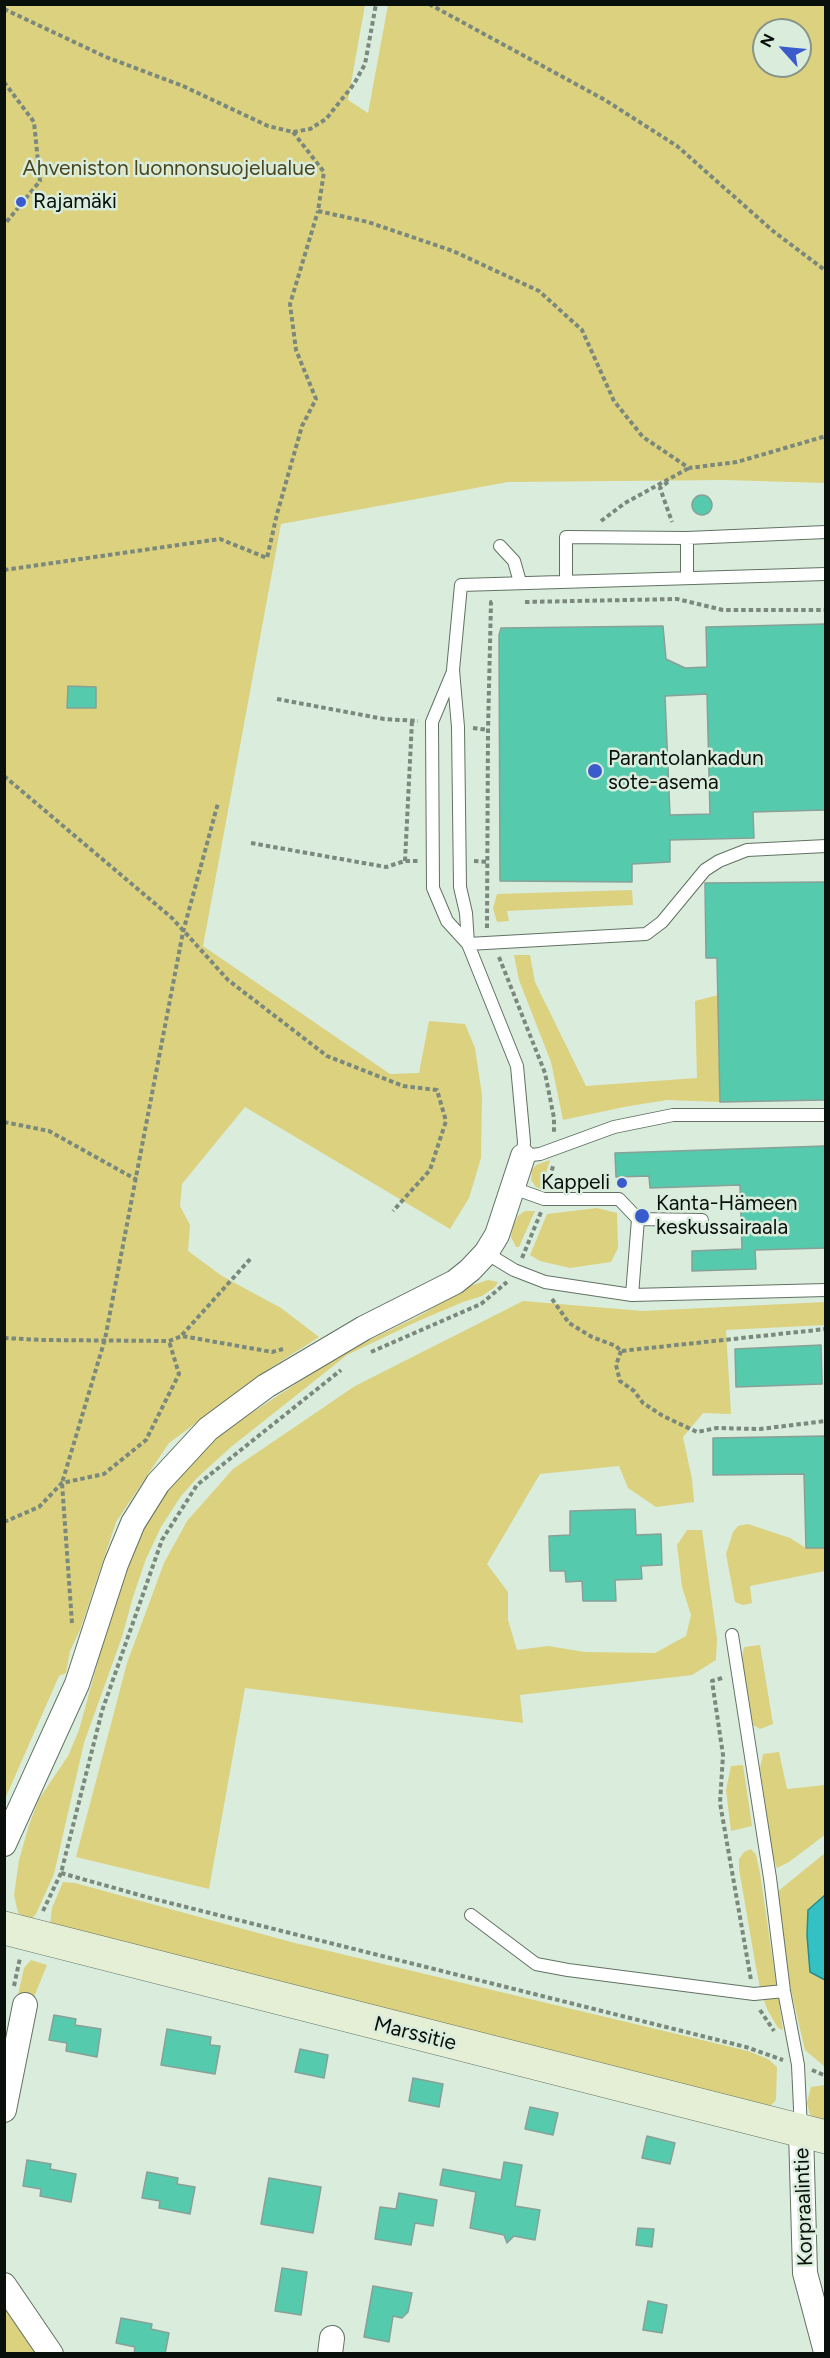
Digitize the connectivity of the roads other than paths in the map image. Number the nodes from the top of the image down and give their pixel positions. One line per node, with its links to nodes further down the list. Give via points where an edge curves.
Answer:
1 (825, 532): 2 (lane)
2 (682, 538): 5 (lane); 6 (lane, via 566,537)
3 (500, 546): 7 (lane, via 514,561)
4 (825, 574): 5 (lane)
5 (687, 578): 6 (lane)
6 (566, 581): 7 (lane)
7 (520, 582): 8 (lane, via 461,585)
8 (453, 670): 10 (lane, via 458,726 460,887); 10 (lane, via 432,722 433,888 447,921)
9 (825, 846): 10 (lane, via 747,850 719,861 705,870 675,909 646,934)
10 (468, 944): 12 (lane, via 517,1066)
11 (825, 1115): 12 (lane, via 673,1114 614,1127 540,1155)
12 (523, 1156): 13 (street)
13 (513, 1188): 14 (lane, via 544,1200 619,1199); 16 (street, via 497,1235)
14 (638, 1219): 15 (lane); 18 (lane)
15 (702, 1220)
16 (486, 1253): 18 (lane, via 545,1282); 20 (street, via 455,1282 364,1328 266,1386 208,1429 158,1484 133,1523 77,1684)
17 (825, 1290): 18 (lane)
18 (632, 1295)
19 (732, 1635): 23 (lane)
20 (4, 1844)
21 (471, 1915): 23 (lane, via 536,1964 754,1994)
22 (18, 1931): 26 (main road, Marssitie)
23 (784, 1990): 26 (lane)
24 (19, 1998): 25 (street)
25 (4, 2110)
26 (813, 2134): 28 (street, Korpraalintie, via 805,2273)
27 (4, 2285): 29 (street)
28 (825, 2352)
29 (51, 2354)

